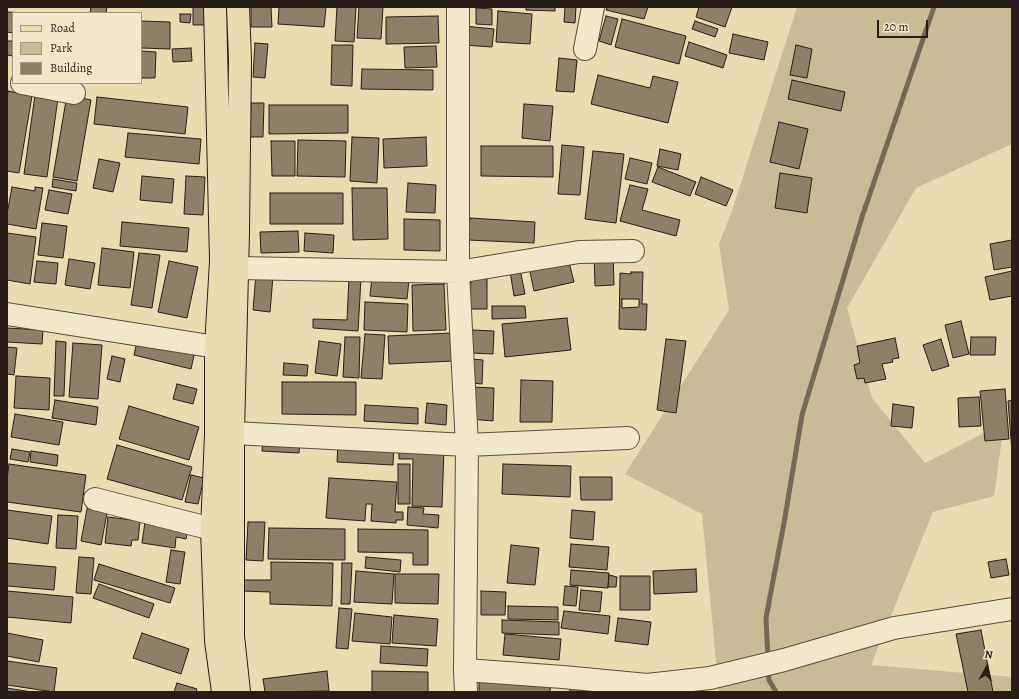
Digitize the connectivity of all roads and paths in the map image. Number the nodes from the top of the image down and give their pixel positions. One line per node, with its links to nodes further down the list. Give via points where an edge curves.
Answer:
1 (215, 7): 12 (main road, via 221,261)
2 (238, 7): 9 (main road, via 240,60)
3 (458, 7): 10 (street)
4 (593, 7): 5 (street)
5 (585, 50)
6 (27, 84): 7 (street)
7 (74, 93)
8 (633, 251): 10 (street, via 579,252)
9 (237, 268): 10 (street); 13 (main road)
10 (458, 272): 15 (street)
11 (7, 314): 12 (street)
12 (216, 347): 17 (main road)
13 (233, 433): 15 (street); 21 (main road, via 232,636)
14 (628, 438): 15 (street)
15 (467, 445): 19 (street)
16 (96, 499): 17 (street)
17 (212, 529): 20 (main road, via 216,641)
18 (1012, 609): 19 (street, via 894,628 784,660 710,678 647,685)
19 (465, 670): 22 (street)
20 (223, 692)
21 (239, 692)
22 (466, 692)

